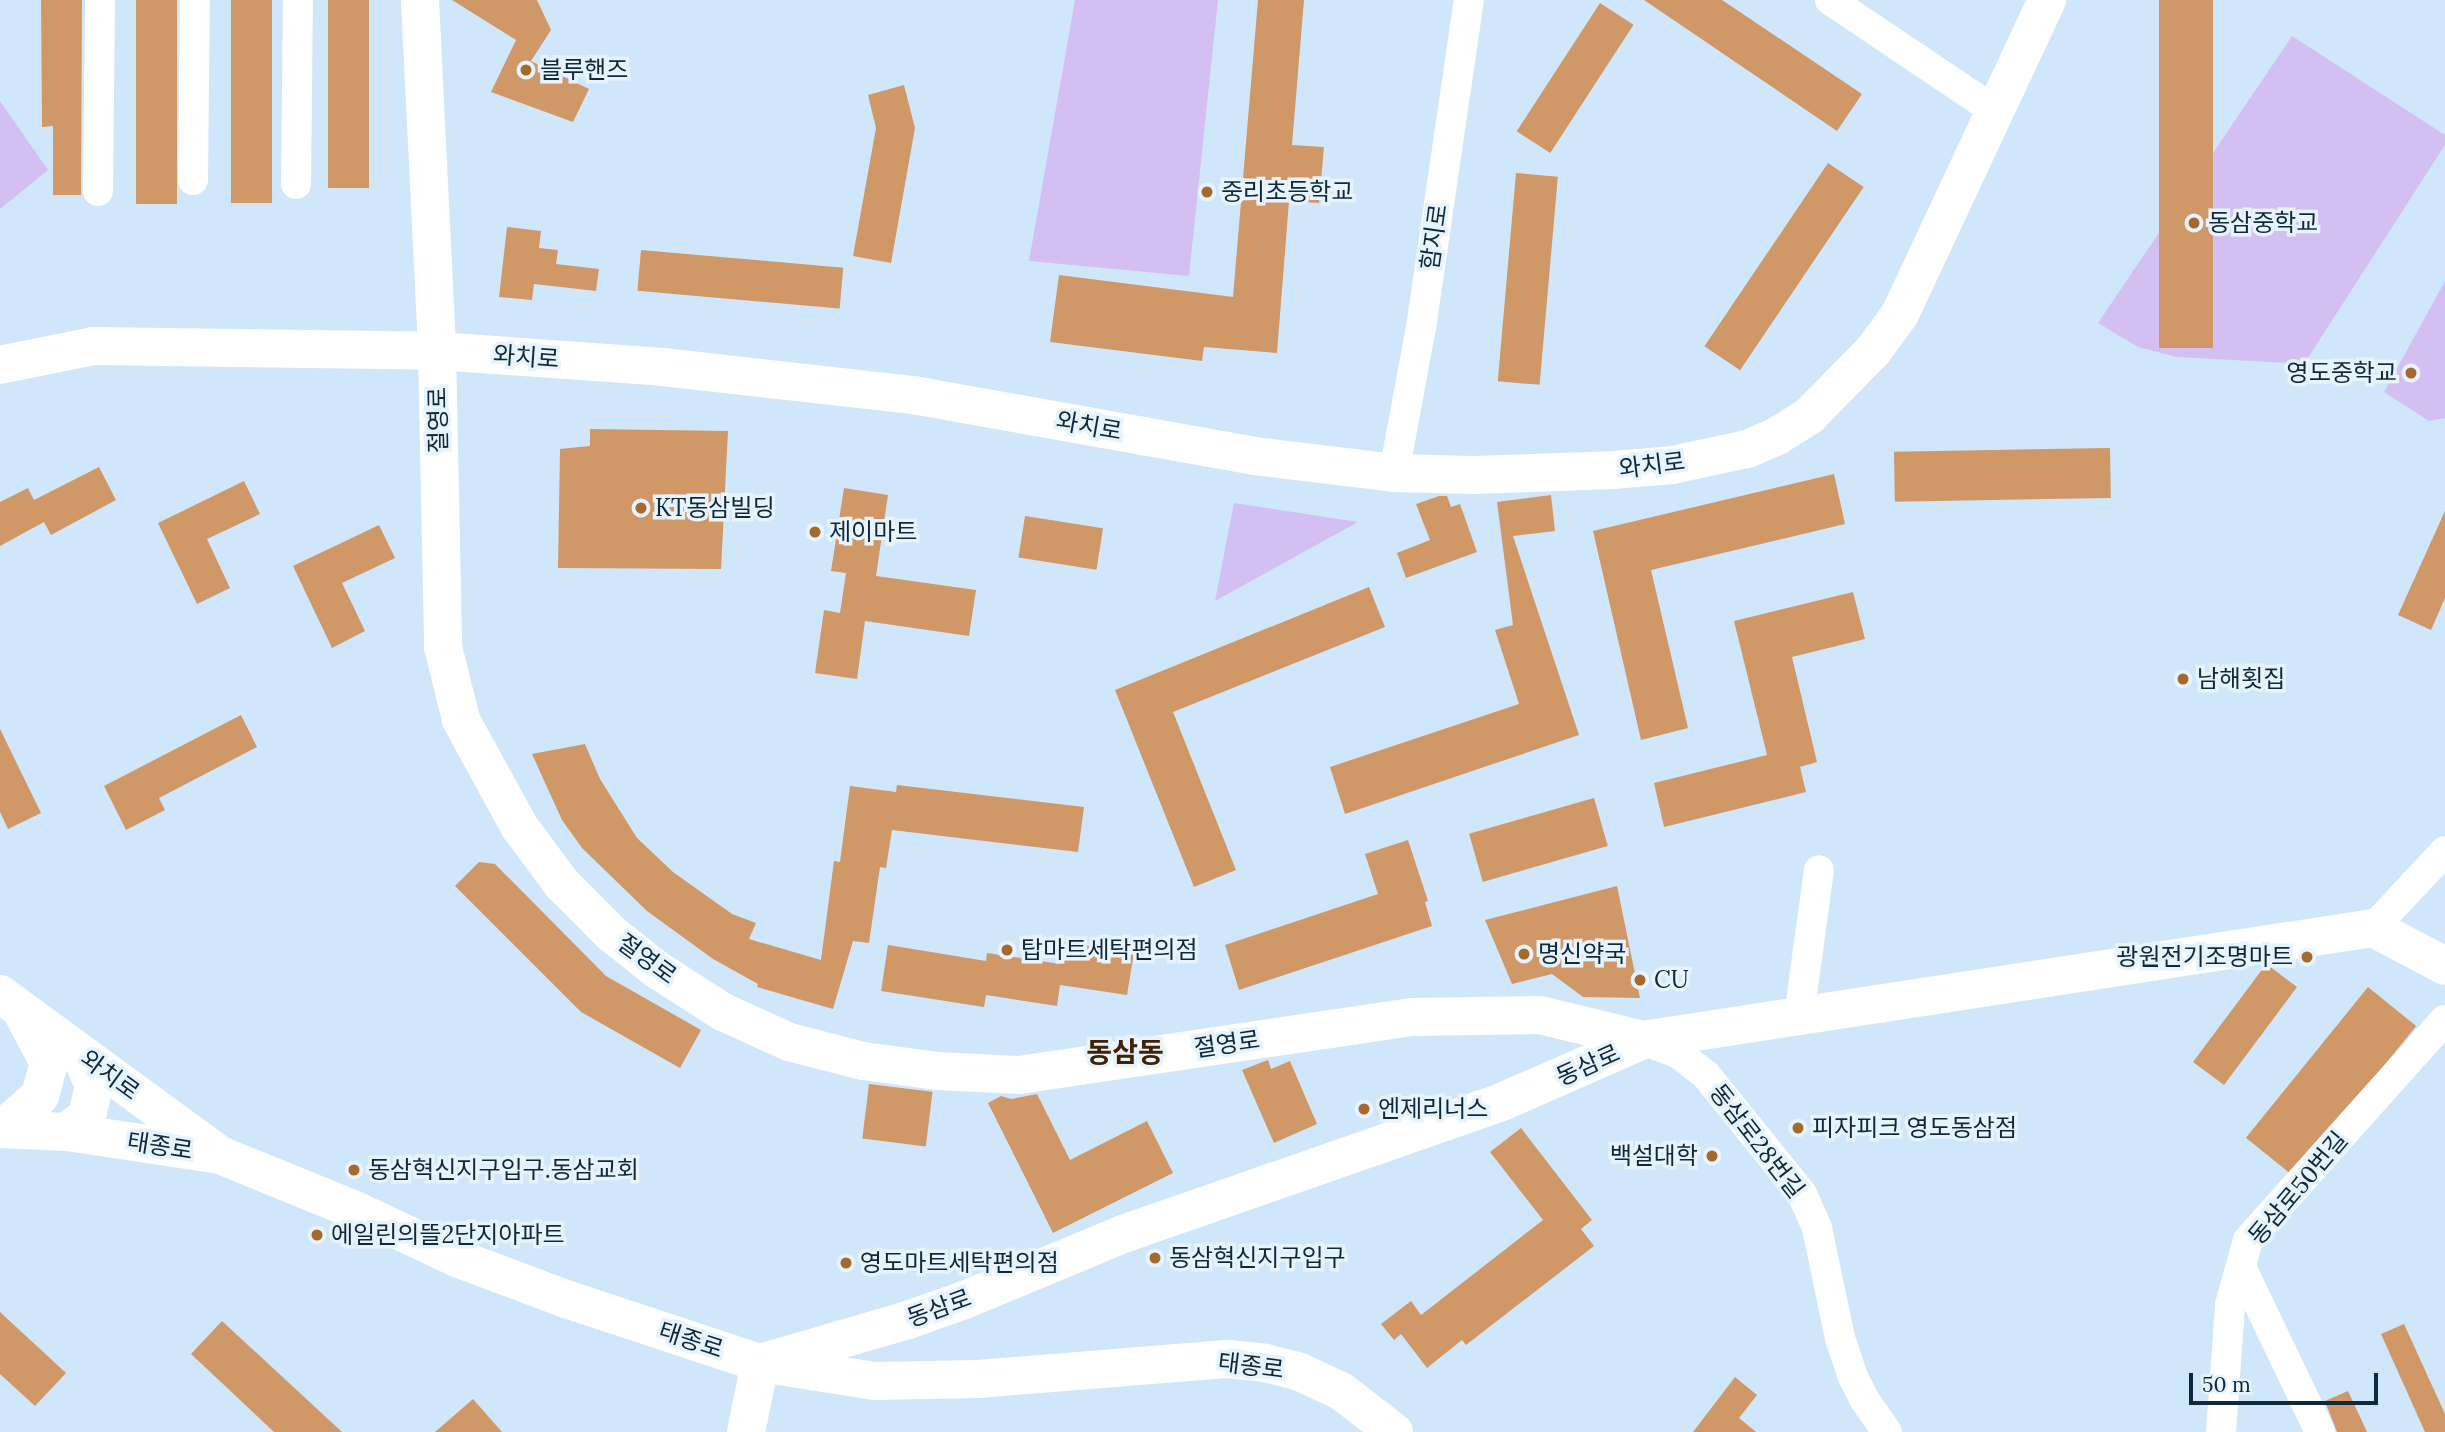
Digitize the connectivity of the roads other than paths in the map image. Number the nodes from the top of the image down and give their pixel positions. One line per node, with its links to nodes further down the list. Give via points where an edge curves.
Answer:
1 (100, 0): 11 (street)
2 (195, 0): 9 (street)
3 (298, 0): 10 (street)
4 (420, 0): 12 (main road, 절영로)
5 (1469, 0): 14 (street, 함지로, via 1421,328)
6 (1830, 0): 8 (street)
7 (2048, 0): 8 (main road, 와치로)
8 (1995, 111): 14 (main road, 와치로, via 1900,314 1842,384 1810,415 1777,436 1746,449 1672,465 1473,475)
9 (193, 180)
10 (296, 184)
11 (99, 191)
12 (437, 351): 13 (main road, 와치로, via 93,346); 14 (main road, 와치로, via 663,367 914,395 1254,456); 22 (main road, 절영로, via 443,647 461,720 519,826 562,884 612,934 656,969 723,1012 789,1042 863,1061 1019,1075 1412,1017 1540,1015)
13 (0, 365)
14 (1394, 473)
15 (2445, 851): 17 (street)
16 (1819, 870): 20 (street)
17 (2373, 928): 18 (main road); 20 (main road, 동삼로)
18 (2445, 966)
19 (10, 1001): 23 (main road, 와치로); 24 (main road, via 49,1063 40,1096)
20 (1799, 1016): 22 (main road, 동삼로)
21 (2445, 1020): 27 (street, 동삼로50번길, via 2249,1240)
22 (1643, 1040): 28 (main road, 동삼로, via 1504,1101 1123,1234 967,1299); 31 (street, 동삼로28번길, via 1679,1054 1706,1074 1802,1194 1817,1228 1853,1377)
23 (80, 1053): 25 (main road, via 94,1086 87,1116); 26 (main road, 와치로)
24 (1, 1129): 25 (main road, 태종로)
25 (67, 1132): 26 (main road, 태종로)
26 (220, 1155): 28 (main road, 태종로, via 459,1259)
27 (2241, 1266): 32 (street, 동삼로50번길, via 2230,1305); 33 (street)
28 (760, 1363): 29 (main road); 30 (main road, 태종로, via 875,1381 978,1379 1229,1359 1300,1372 1341,1391)
29 (746, 1432)
30 (1394, 1432)
31 (1887, 1432)
32 (2221, 1432)
33 (2320, 1432)

